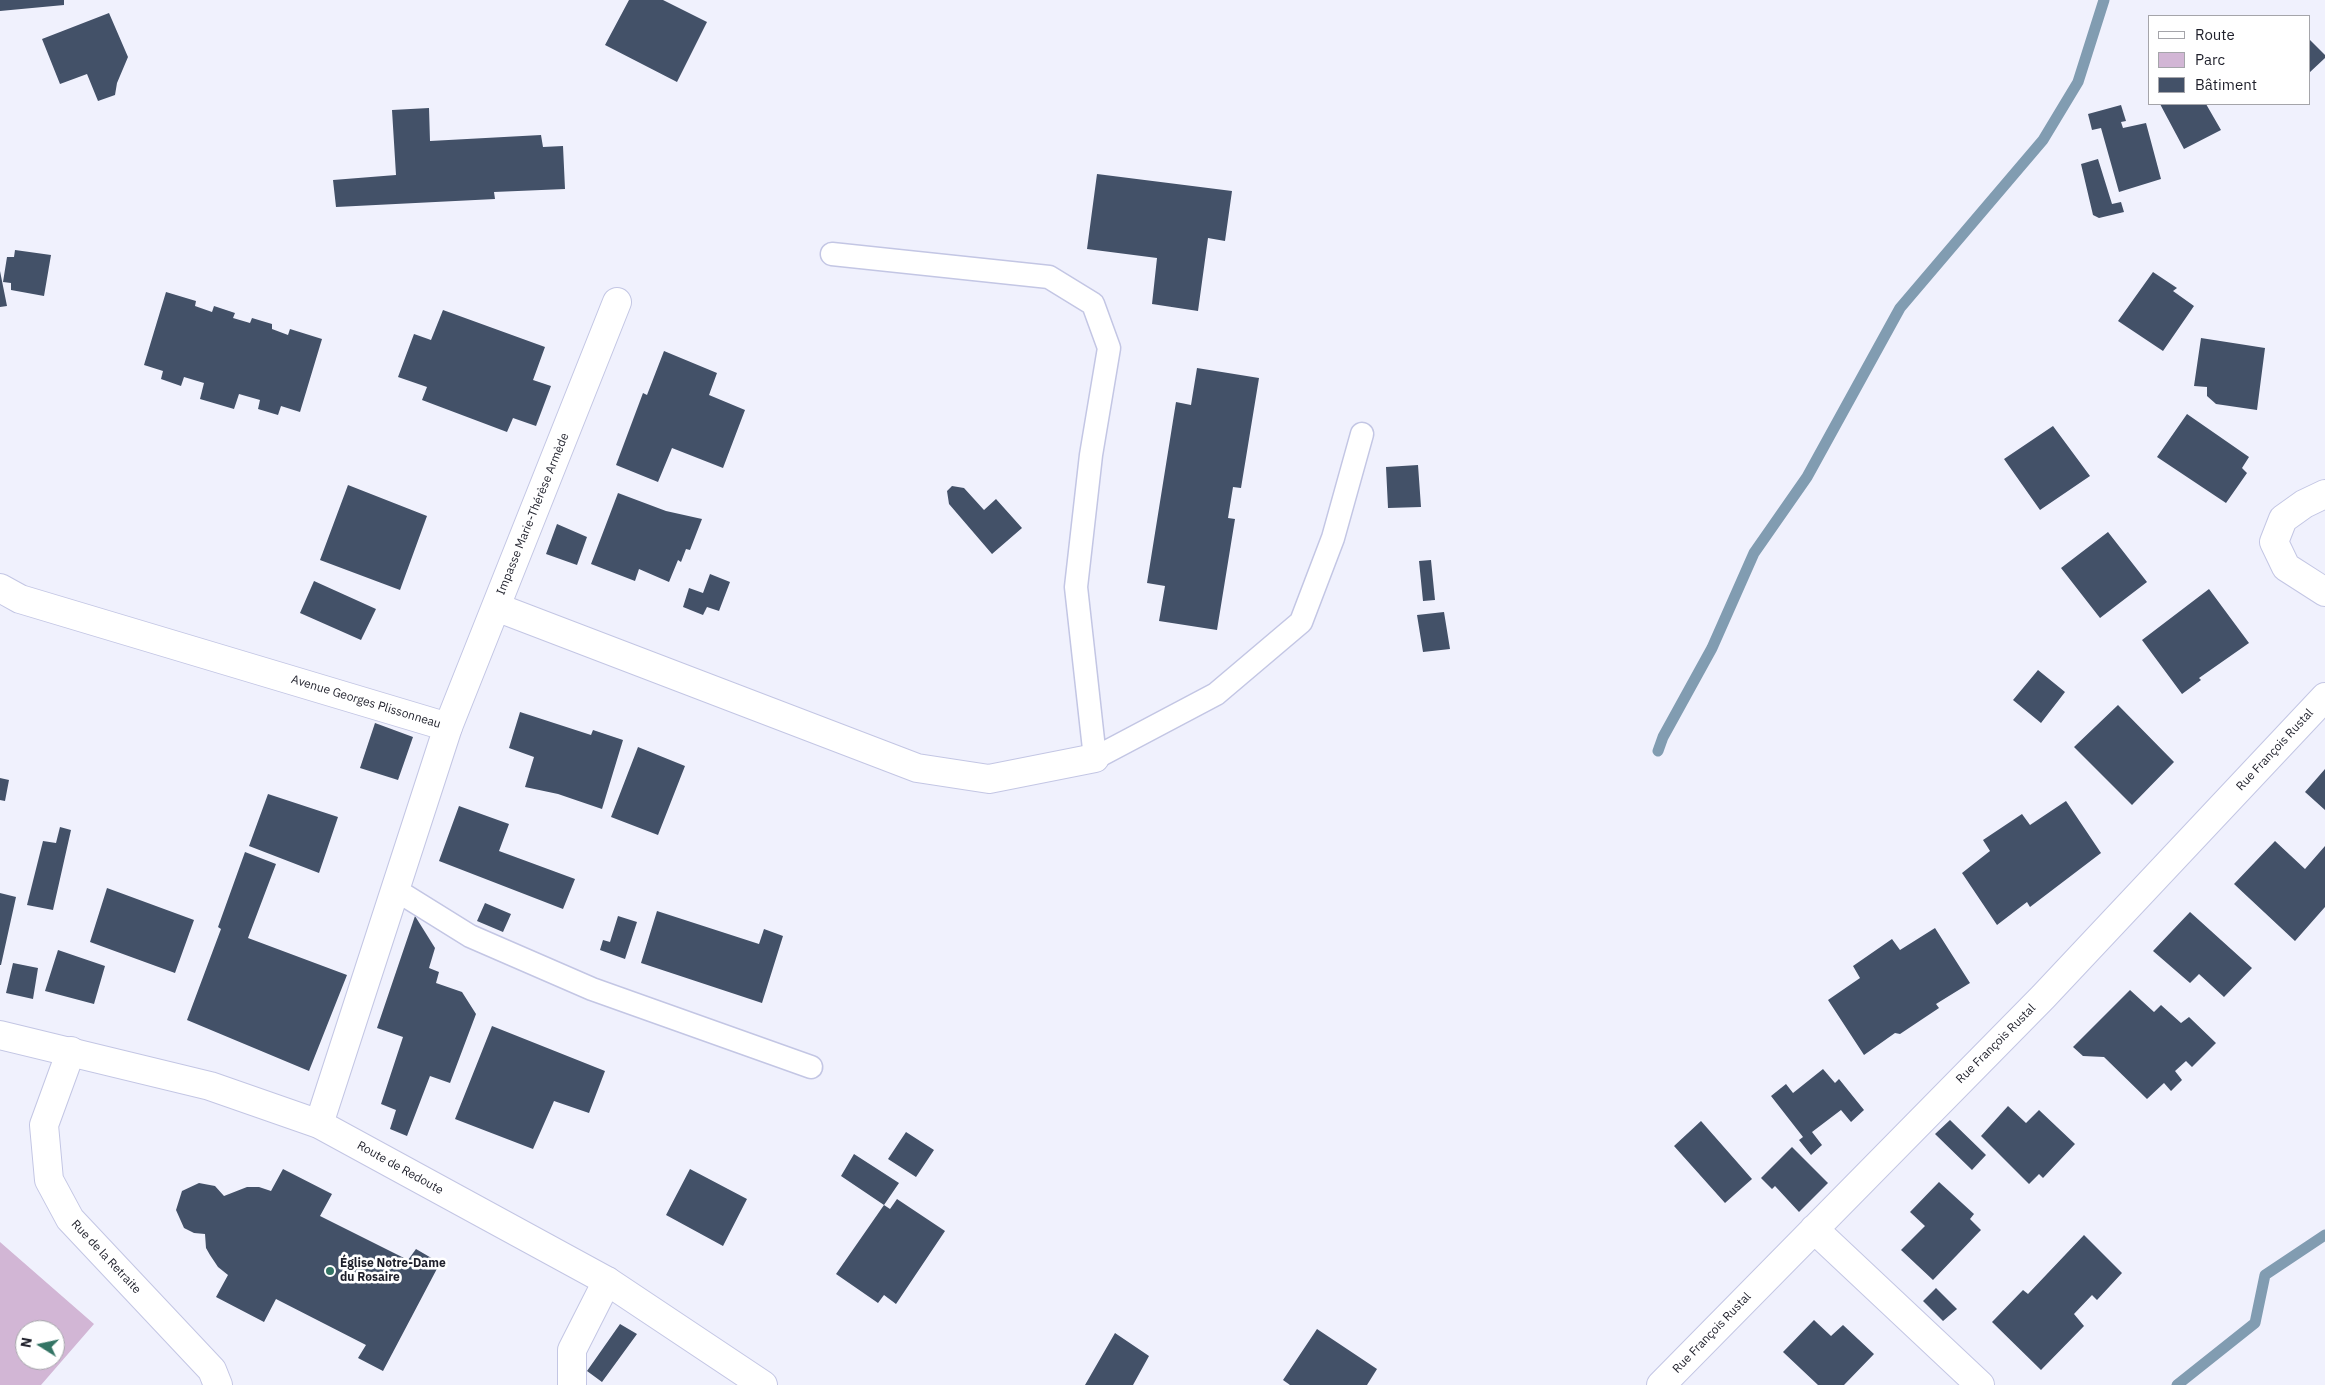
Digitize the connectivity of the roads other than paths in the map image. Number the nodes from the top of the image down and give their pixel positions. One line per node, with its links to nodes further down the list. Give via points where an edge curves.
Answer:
1 (832, 254): 10 (lane, via 1049,277 1094,304 1109,348 1091,455 1076,587)
2 (617, 302): 7 (street, Impasse Marie-Thérèse Armède)
3 (1362, 434): 10 (lane, via 1333,538 1301,622 1216,694)
4 (2325, 494): 6 (street, via 2283,519 2274,542 2286,567)
5 (0, 588): 9 (street, Avenue Georges Plissonneau, via 20,599)
6 (2325, 592)
7 (496, 607): 9 (street, Impasse Marie-Thérèse Armède); 10 (street, via 917,768 989,779)
8 (2325, 697): 16 (street, Rue François Rustal, via 2043,997)
9 (448, 726): 11 (street, Avenue Georges Plissonneau)
10 (1095, 758)
11 (396, 890): 14 (lane, via 470,936 592,990); 15 (street, Avenue Georges Plissonneau)
12 (0, 1035): 13 (street, Route de Redoute)
13 (71, 1051): 15 (street, Route de Redoute, via 210,1086); 18 (street, Rue de la Retraite, via 44,1125 49,1180 70,1219 212,1370)
14 (811, 1068)
15 (319, 1124): 17 (street, Route de Redoute)
16 (1814, 1229): 21 (street, Rue François Rustal); 22 (street)
17 (607, 1281): 19 (street, via 572,1350); 20 (street, Route de Redoute)
18 (218, 1385)
19 (572, 1385)
20 (762, 1385)
21 (1661, 1385)
22 (1980, 1385)

